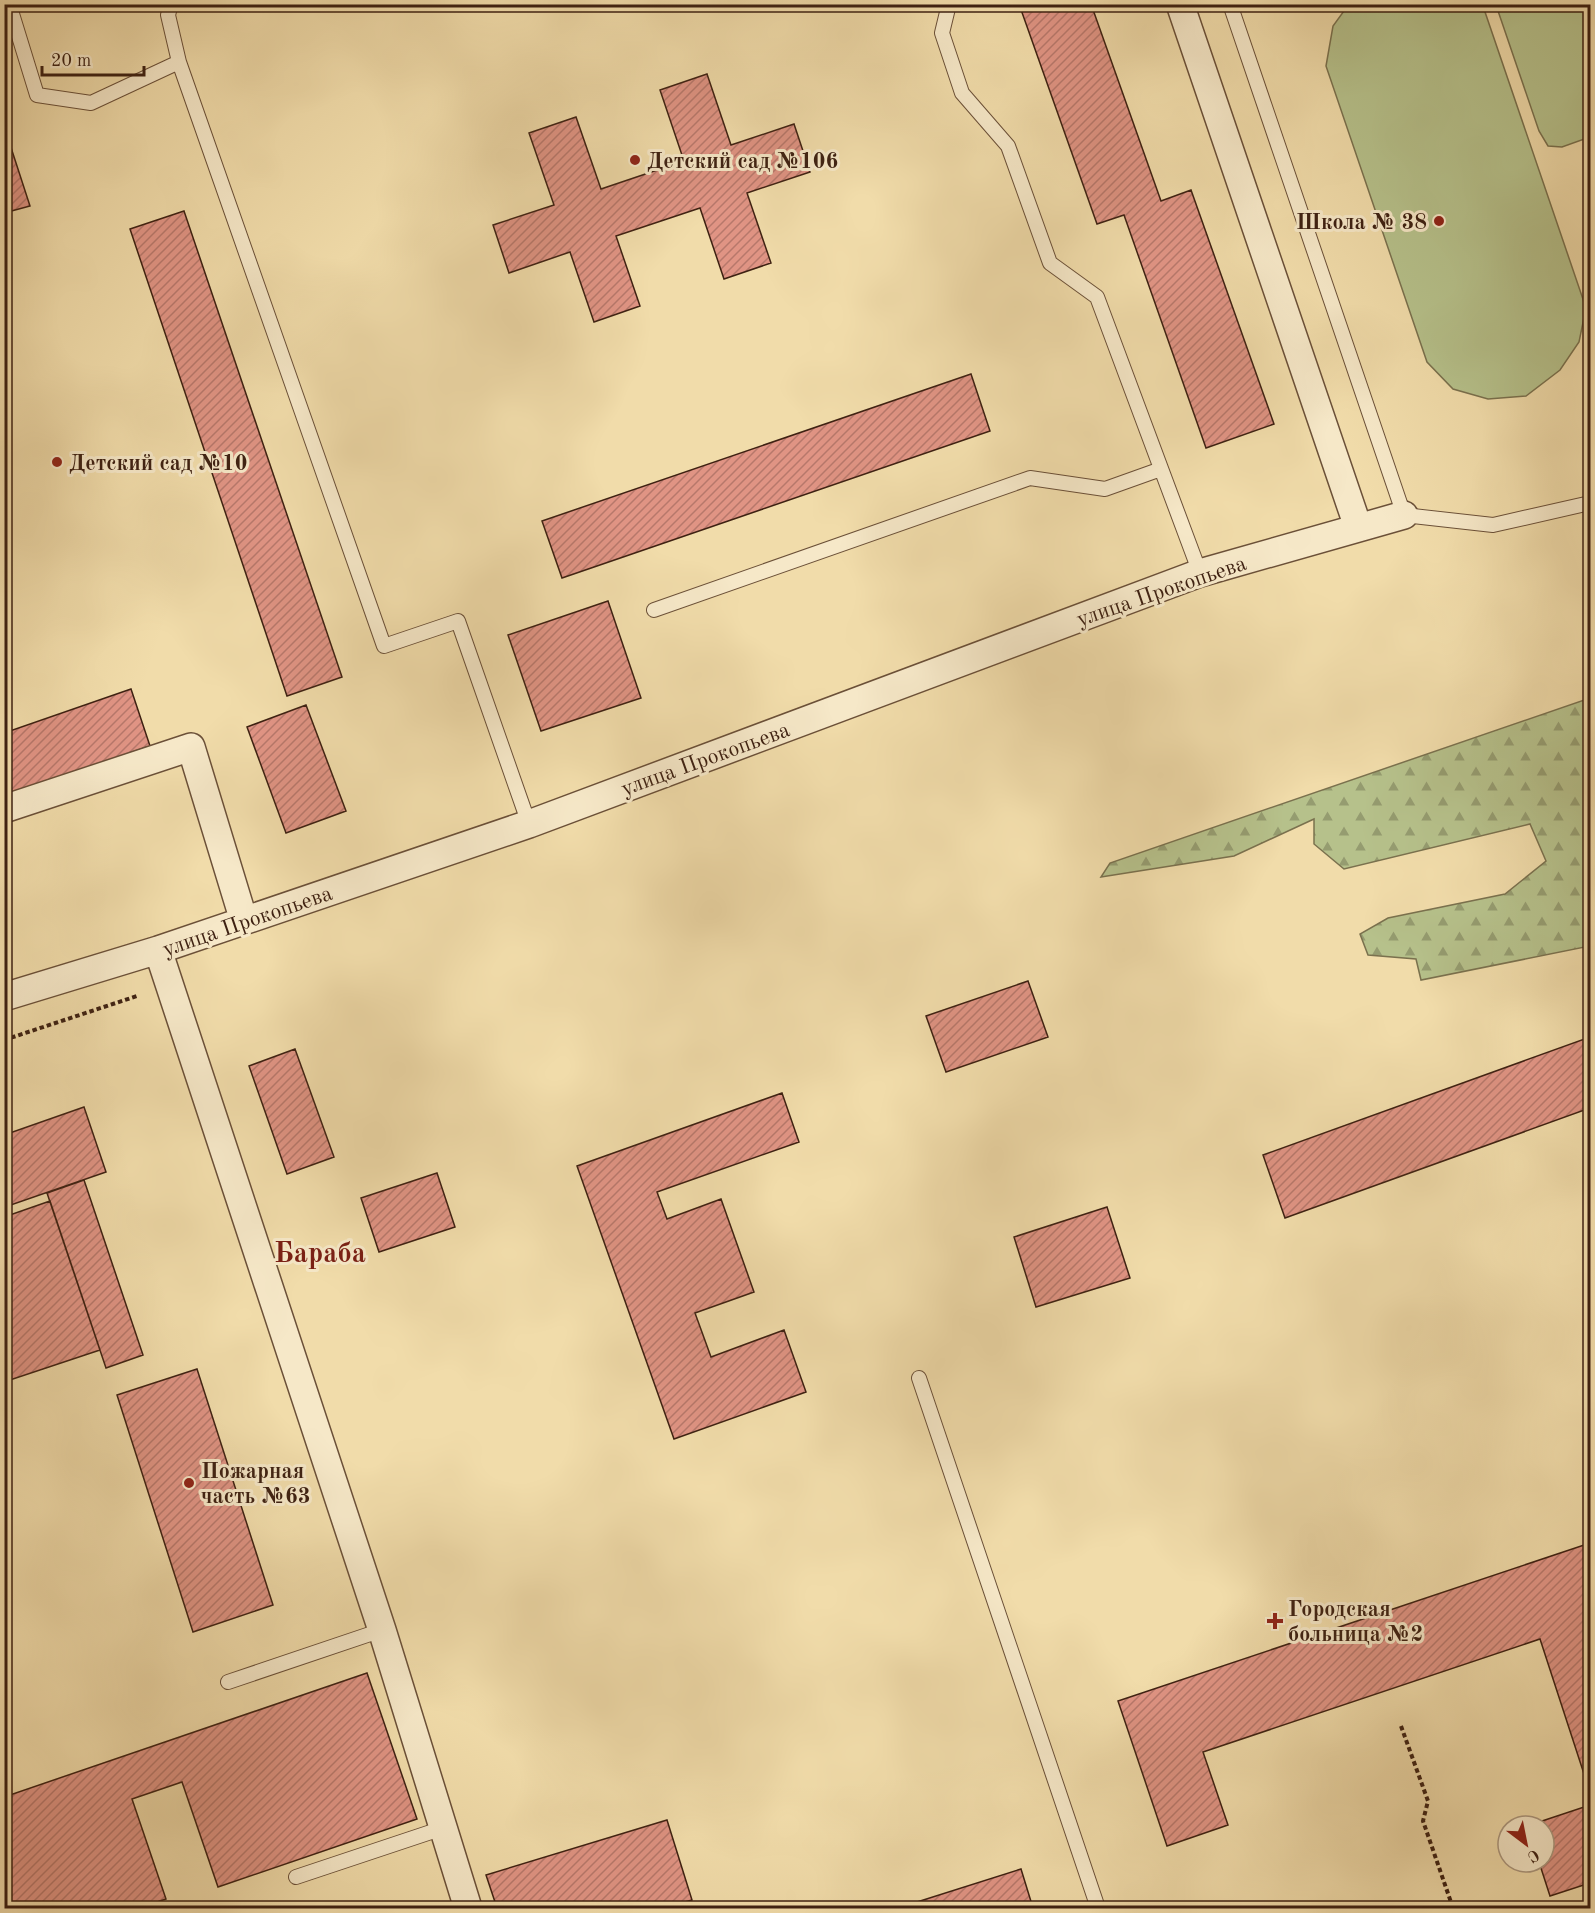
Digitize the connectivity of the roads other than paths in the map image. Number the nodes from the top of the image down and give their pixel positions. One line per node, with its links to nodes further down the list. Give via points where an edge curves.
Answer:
1 (9, 4): 6 (lane, via 37,95 91,103)
2 (171, 4): 6 (lane, via 168,15)
3 (949, 4): 7 (lane, via 942,33 962,93 1008,146 1050,263 1097,297)
4 (1180, 4): 10 (street)
5 (1230, 4): 9 (lane)
6 (179, 62): 14 (lane, via 384,646 458,621)
7 (1161, 469): 11 (lane); 12 (lane, via 1105,489 1030,478)
8 (1590, 503): 9 (lane, via 1493,525)
9 (1404, 515): 10 (street, улица Прокопьева)
10 (1358, 527): 11 (street, улица Прокопьева)
11 (1200, 573): 14 (street, улица Прокопьева)
12 (654, 610)
13 (4, 809): 15 (street, via 191,747)
14 (529, 824): 15 (street, улица Прокопьева)
15 (244, 921): 16 (street, улица Прокопьева)
16 (158, 950): 17 (street, улица Прокопьева); 19 (street)
17 (4, 997)
18 (919, 1377): 24 (lane)
19 (382, 1630): 20 (lane); 21 (street)
20 (228, 1682)
21 (443, 1828): 22 (lane); 23 (street)
22 (296, 1877)
23 (468, 1908)
24 (1098, 1908)

